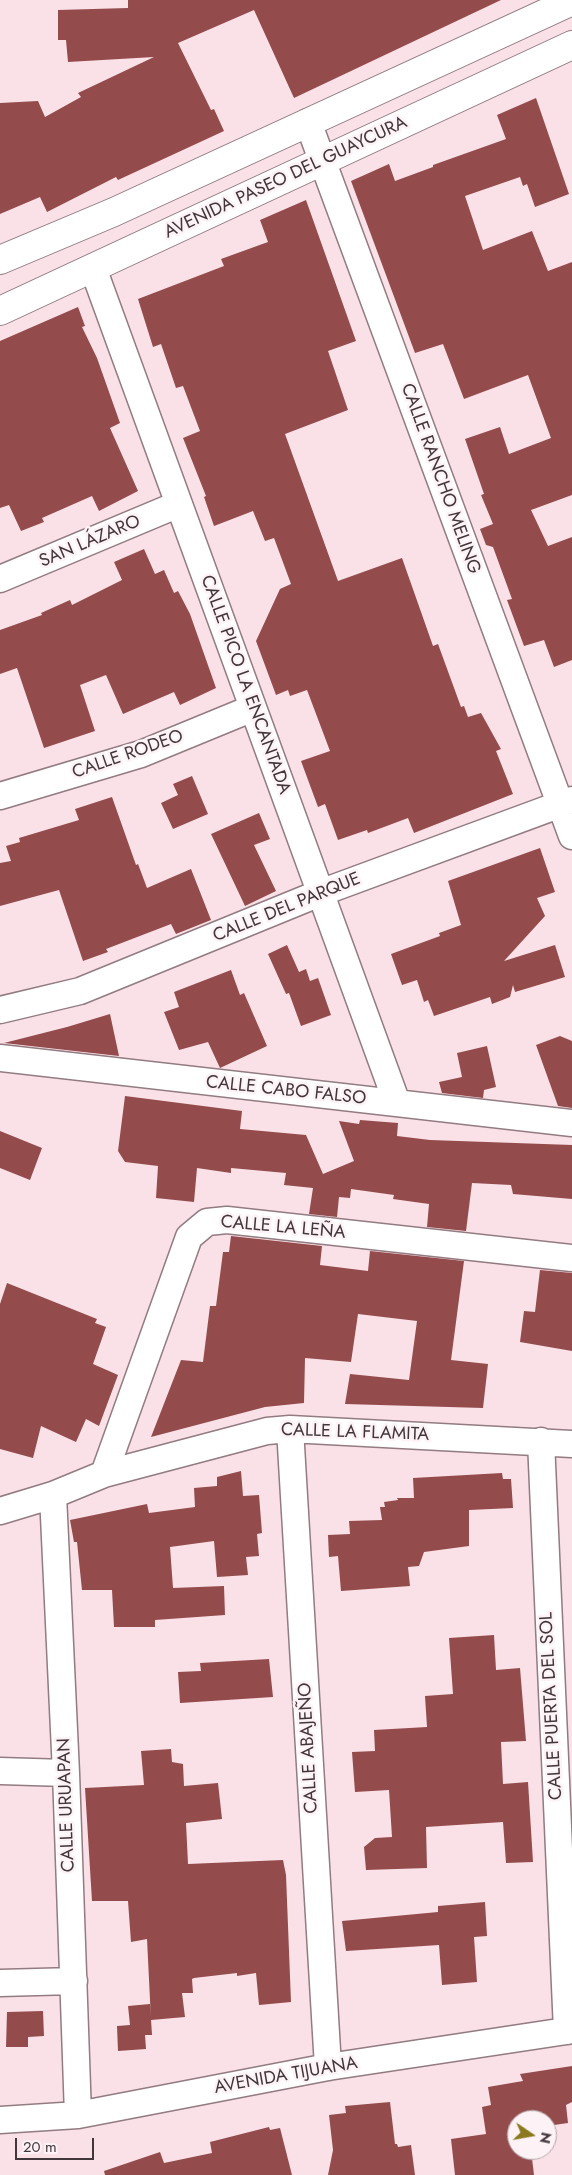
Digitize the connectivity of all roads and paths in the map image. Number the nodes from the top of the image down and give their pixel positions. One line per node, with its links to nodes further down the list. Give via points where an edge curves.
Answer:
1 (562, 3): 2 (main road); 3 (main road)
2 (572, 46): 4 (main road, AVENIDA PASEO DEL GUAYCURA)
3 (308, 122): 4 (street, CALLE RANCHO MELING); 5 (main road, via 114,212)
4 (323, 161): 6 (main road, AVENIDA PASEO DEL GUAYCURA); 12 (street, CALLE RANCHO MELING)
5 (0, 260)
6 (93, 268): 7 (main road, AVENIDA PASEO DEL GUAYCURA); 8 (street, CALLE PICO LA ENCANTADA)
7 (0, 311)
8 (180, 504): 9 (street, SAN LÁZARO); 10 (street, CALLE PICO LA ENCANTADA)
9 (0, 579)
10 (254, 708): 11 (street, CALLE RODEO, via 141,754); 14 (street, CALLE PICO LA ENCANTADA)
11 (0, 796)
12 (566, 802): 13 (street, CALLE RANCHO MELING); 14 (street, CALLE DEL PARQUE)
13 (572, 836)
14 (320, 893): 15 (street, CALLE DEL PARQUE, via 80,991); 17 (street, CALLE PICO LA ENCANTADA)
15 (0, 1010)
16 (0, 1058): 17 (street, CALLE CABO FALSO)
17 (397, 1103): 18 (street, CALLE CABO FALSO)
18 (572, 1123)
19 (572, 1258): 23 (street, CALLE LA LEÑA, via 227,1220 207,1222 189,1237)
20 (290, 1429): 21 (street, CALLE LA FLAMITA); 23 (street, CALLE LA FLAMITA, via 267,1431); 31 (street, CALLE ABAJEÑO)
21 (540, 1441): 22 (street, CALLE LA FLAMITA); 30 (street, CALLE PUERTA DEL SOL)
22 (572, 1444)
23 (104, 1474): 24 (street, CALLE LA FLAMITA)
24 (53, 1494): 25 (street, CALLE LA FLAMITA); 27 (street, CALLE URUAPAN)
25 (0, 1511)
26 (0, 1771): 27 (street)
27 (66, 1773): 28 (street, CALLE URUAPAN)
28 (74, 1982): 29 (street); 32 (street, CALLE URUAPAN)
29 (0, 1983)
30 (570, 2031): 31 (street, AVENIDA TIJUANA)
31 (328, 2067): 32 (street, AVENIDA TIJUANA)
32 (78, 2115): 33 (street, AVENIDA TIJUANA)
33 (0, 2120)

